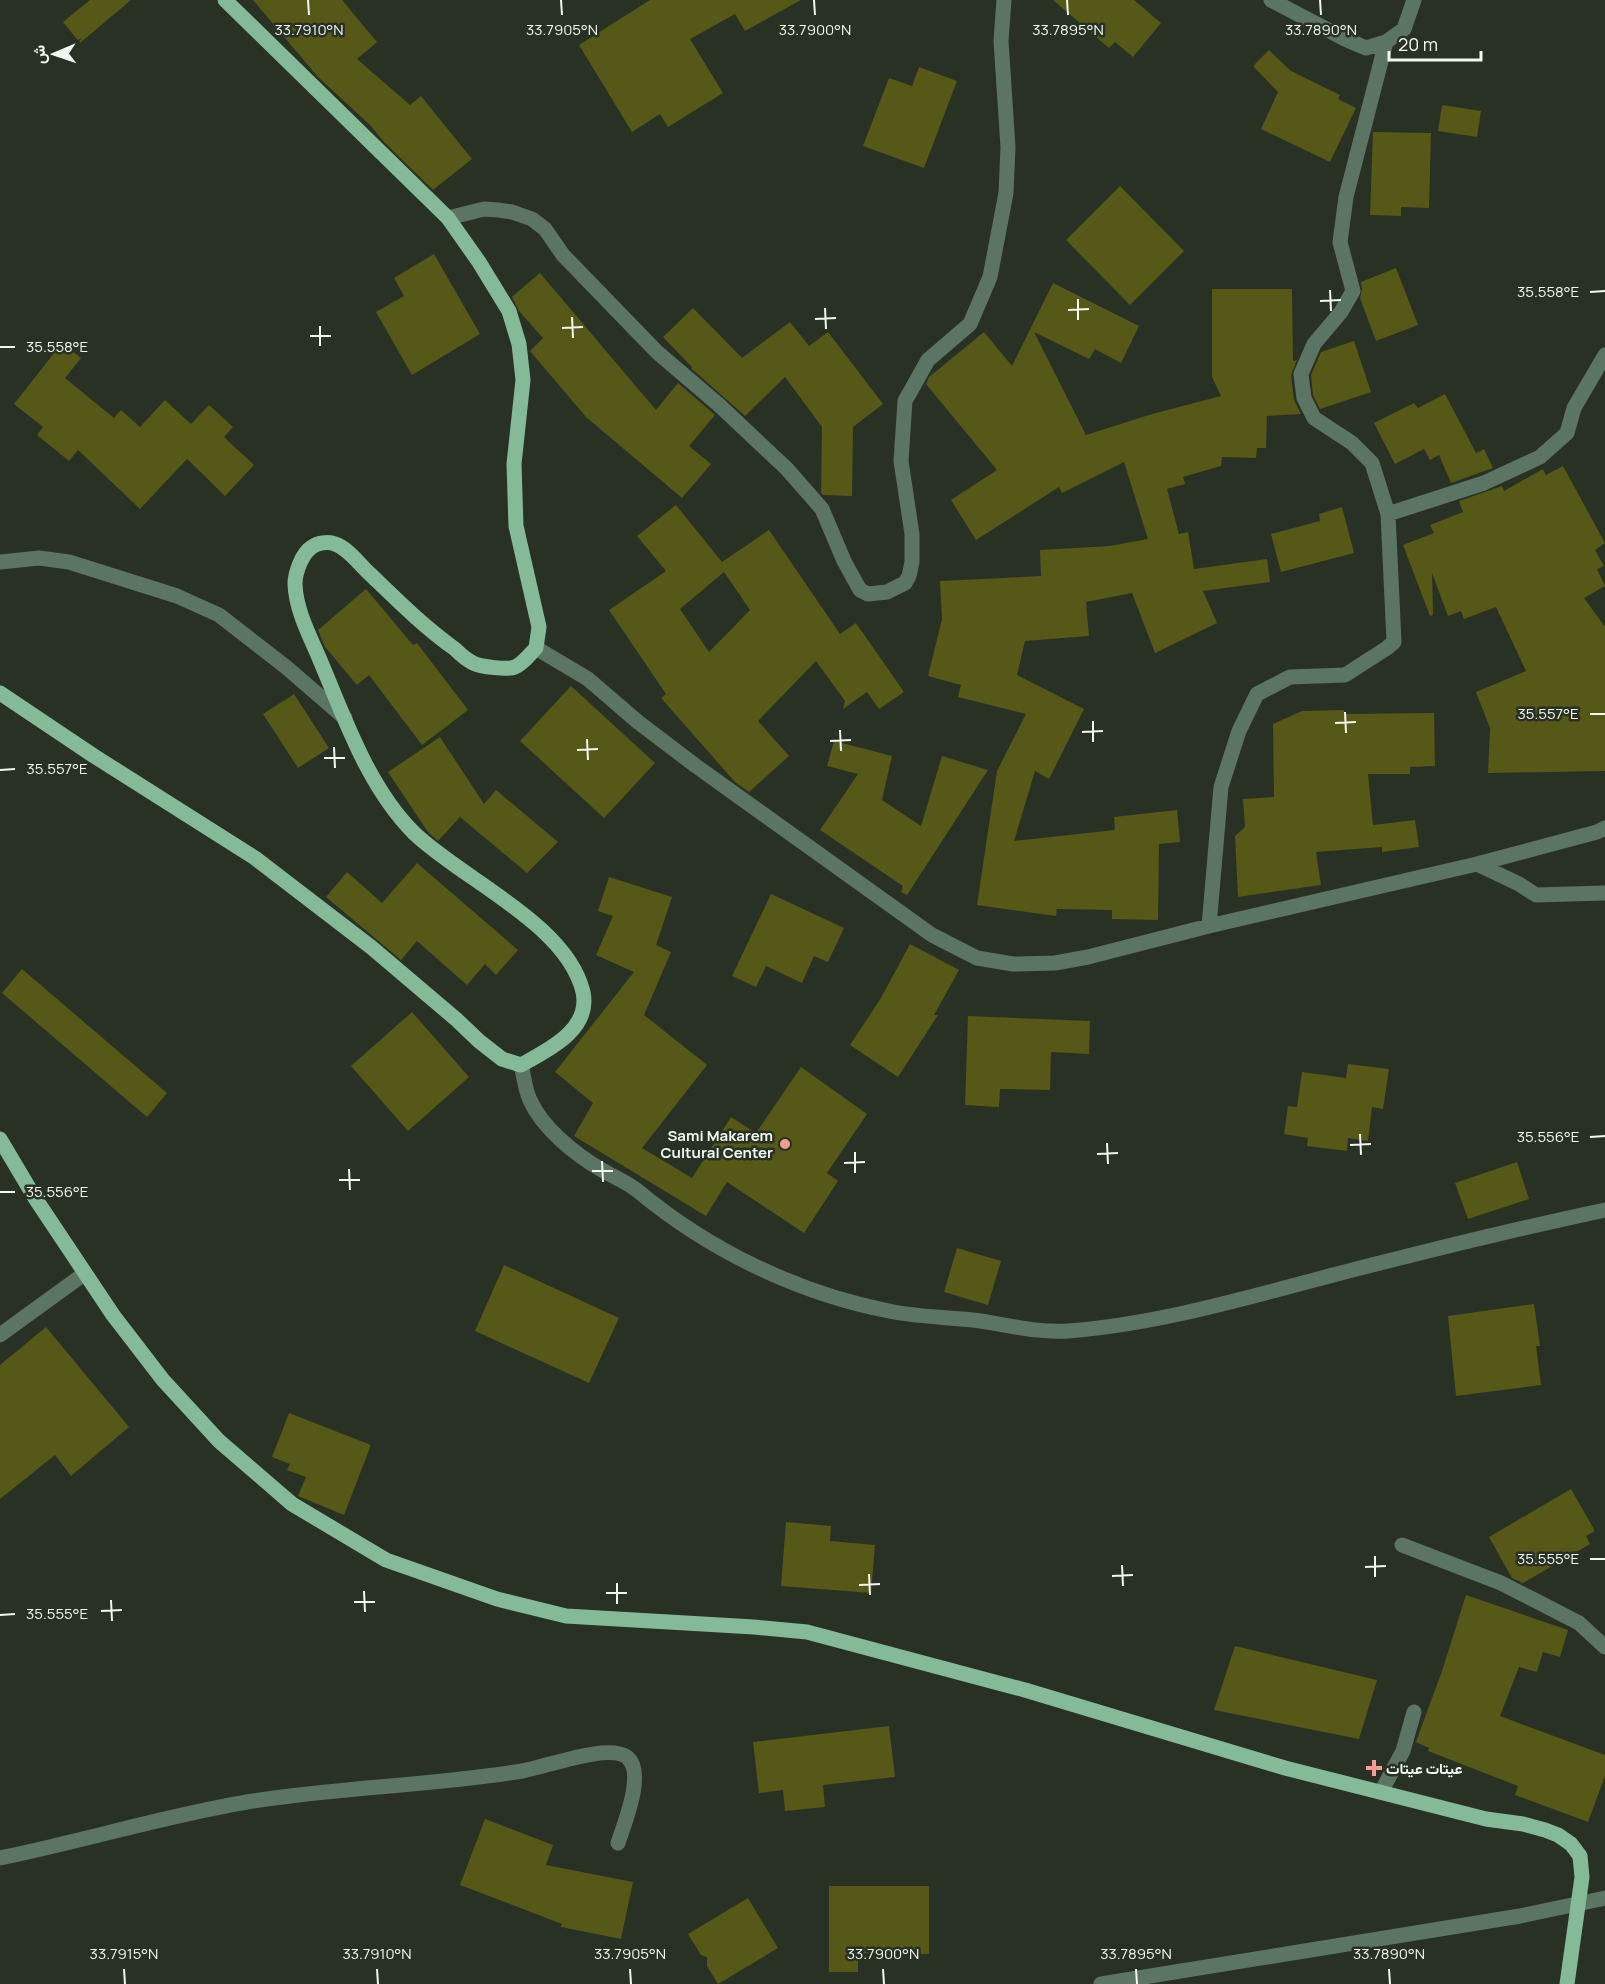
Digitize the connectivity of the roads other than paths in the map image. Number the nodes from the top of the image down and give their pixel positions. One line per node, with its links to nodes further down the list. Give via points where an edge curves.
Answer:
1 (225, 0): 6 (main road)
2 (1004, 0): 6 (street, via 1001,41 1008,147 1006,193 990,277 970,324 928,360 905,401 901,462 912,534 912,562 904,584 887,592 868,594 860,590 843,561 822,509 787,469 657,352 563,255 544,229 532,219 498,210 484,209)
3 (1271, 0): 5 (street, via 1366,48)
4 (1414, 0): 5 (street, via 1404,29)
5 (1386, 42): 8 (street, via 1346,197 1340,242 1353,291 1314,344 1302,374 1304,398 1314,418 1353,443 1372,463)
6 (448, 218): 10 (main road, via 509,311 519,344 522,381 514,464 516,526 539,627)
7 (1605, 355): 8 (street, via 1574,408 1567,433 1540,457 1484,483)
8 (1388, 514): 16 (street, via 1394,642 1345,675 1290,677 1257,694 1239,731 1221,787)
9 (0, 562): 12 (street, via 39,558 69,562 177,596 219,615)
10 (536, 648): 12 (main road, via 515,667 474,664 403,606 350,555 335,544 324,542 312,547 302,558 295,583 300,612); 16 (street, via 588,679 696,766 933,935 977,958 1013,964 1055,963)
11 (0, 693): 17 (main road, via 255,858 371,947 502,1059)
12 (345, 718): 17 (main road, via 387,801 414,832 535,923 562,950 575,975 583,993 582,1012 573,1031)
13 (1605, 828): 14 (street)
14 (1477, 864): 15 (street, via 1536,895); 16 (street)
15 (1605, 893)
16 (1209, 926)
17 (521, 1065): 19 (street, via 530,1101 553,1134 600,1169 631,1185 670,1217 753,1266 854,1303 1025,1330 1110,1326 1201,1309)
18 (0, 1139): 20 (main road)
19 (1605, 1210)
20 (84, 1274): 21 (street); 25 (main road, via 163,1380 219,1441 292,1504 386,1560 497,1599 566,1616 807,1632 1025,1689 1285,1768)
21 (0, 1335)
22 (1402, 1545): 23 (street, via 1501,1583 1579,1623)
23 (1605, 1647)
24 (1413, 1712): 25 (street, via 1403,1751)
25 (1381, 1792): 29 (main road, via 1558,1835 1580,1856)
26 (618, 1843): 27 (street, via 636,1783 634,1768 619,1753 603,1752 523,1771 248,1802 163,1818)
27 (0, 1858)
28 (1605, 1898): 29 (street)
29 (1578, 1905): 30 (street); 31 (main road)
30 (1101, 1984)
31 (1567, 1984)

